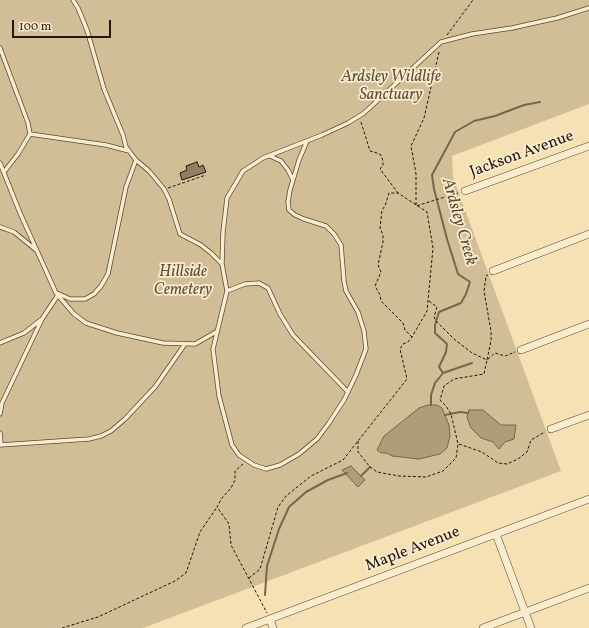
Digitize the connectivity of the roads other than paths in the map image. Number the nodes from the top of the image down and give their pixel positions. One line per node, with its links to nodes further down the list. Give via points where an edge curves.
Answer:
1 (73, 0): 7 (lane, via 87,30 104,89)
2 (589, 8): 5 (lane, via 557,18 441,42 364,113)
3 (0, 48): 4 (lane)
4 (30, 134): 7 (lane, via 106,145); 11 (lane)
5 (307, 141): 8 (lane); 12 (lane)
6 (589, 146): 13 (street, Jackson Avenue)
7 (129, 151): 9 (lane)
8 (270, 156): 12 (lane, via 281,161); 17 (lane, via 243,171 227,198)
9 (136, 160): 17 (lane, via 164,189 180,234 206,249); 20 (lane, via 126,187 108,274 101,286 85,299 70,299)
10 (0, 163): 11 (lane)
11 (4, 172): 16 (lane)
12 (293, 180): 27 (lane, via 288,202 289,210 304,219 326,226 341,245 346,291 358,312 364,331 366,349)
13 (465, 191)
14 (0, 227): 16 (lane, via 14,232)
15 (589, 234): 18 (street)
16 (37, 251): 20 (lane)
17 (222, 264): 19 (lane)
18 (493, 271)
19 (227, 291): 23 (lane); 27 (lane, via 245,284 259,283 268,288 293,335)
20 (57, 294): 21 (lane); 25 (lane, via 74,314 86,322 117,333 163,343)
21 (42, 319): 24 (lane, via 24,333); 28 (lane, via 2,403)
22 (589, 324): 26 (street)
23 (216, 332): 25 (lane, via 195,344); 27 (lane, via 212,349 219,396 232,444 239,455 254,465 266,469 280,465 299,454 317,439 330,423)
24 (0, 343)
25 (186, 344): 32 (lane, via 155,387 112,431 89,439)
26 (521, 350)
27 (348, 392)
28 (0, 414)
29 (589, 415): 30 (street)
30 (551, 429)
31 (0, 433): 32 (lane)
32 (1, 445)
33 (589, 499): 34 (street, Maple Avenue)
34 (496, 534): 36 (street); 37 (street, Maple Avenue)
35 (589, 588): 36 (street)
36 (525, 612): 40 (street); 41 (street)
37 (270, 619): 38 (street, Maple Avenue); 39 (street)
38 (246, 628)
39 (273, 628)
40 (483, 628)
41 (531, 628)

